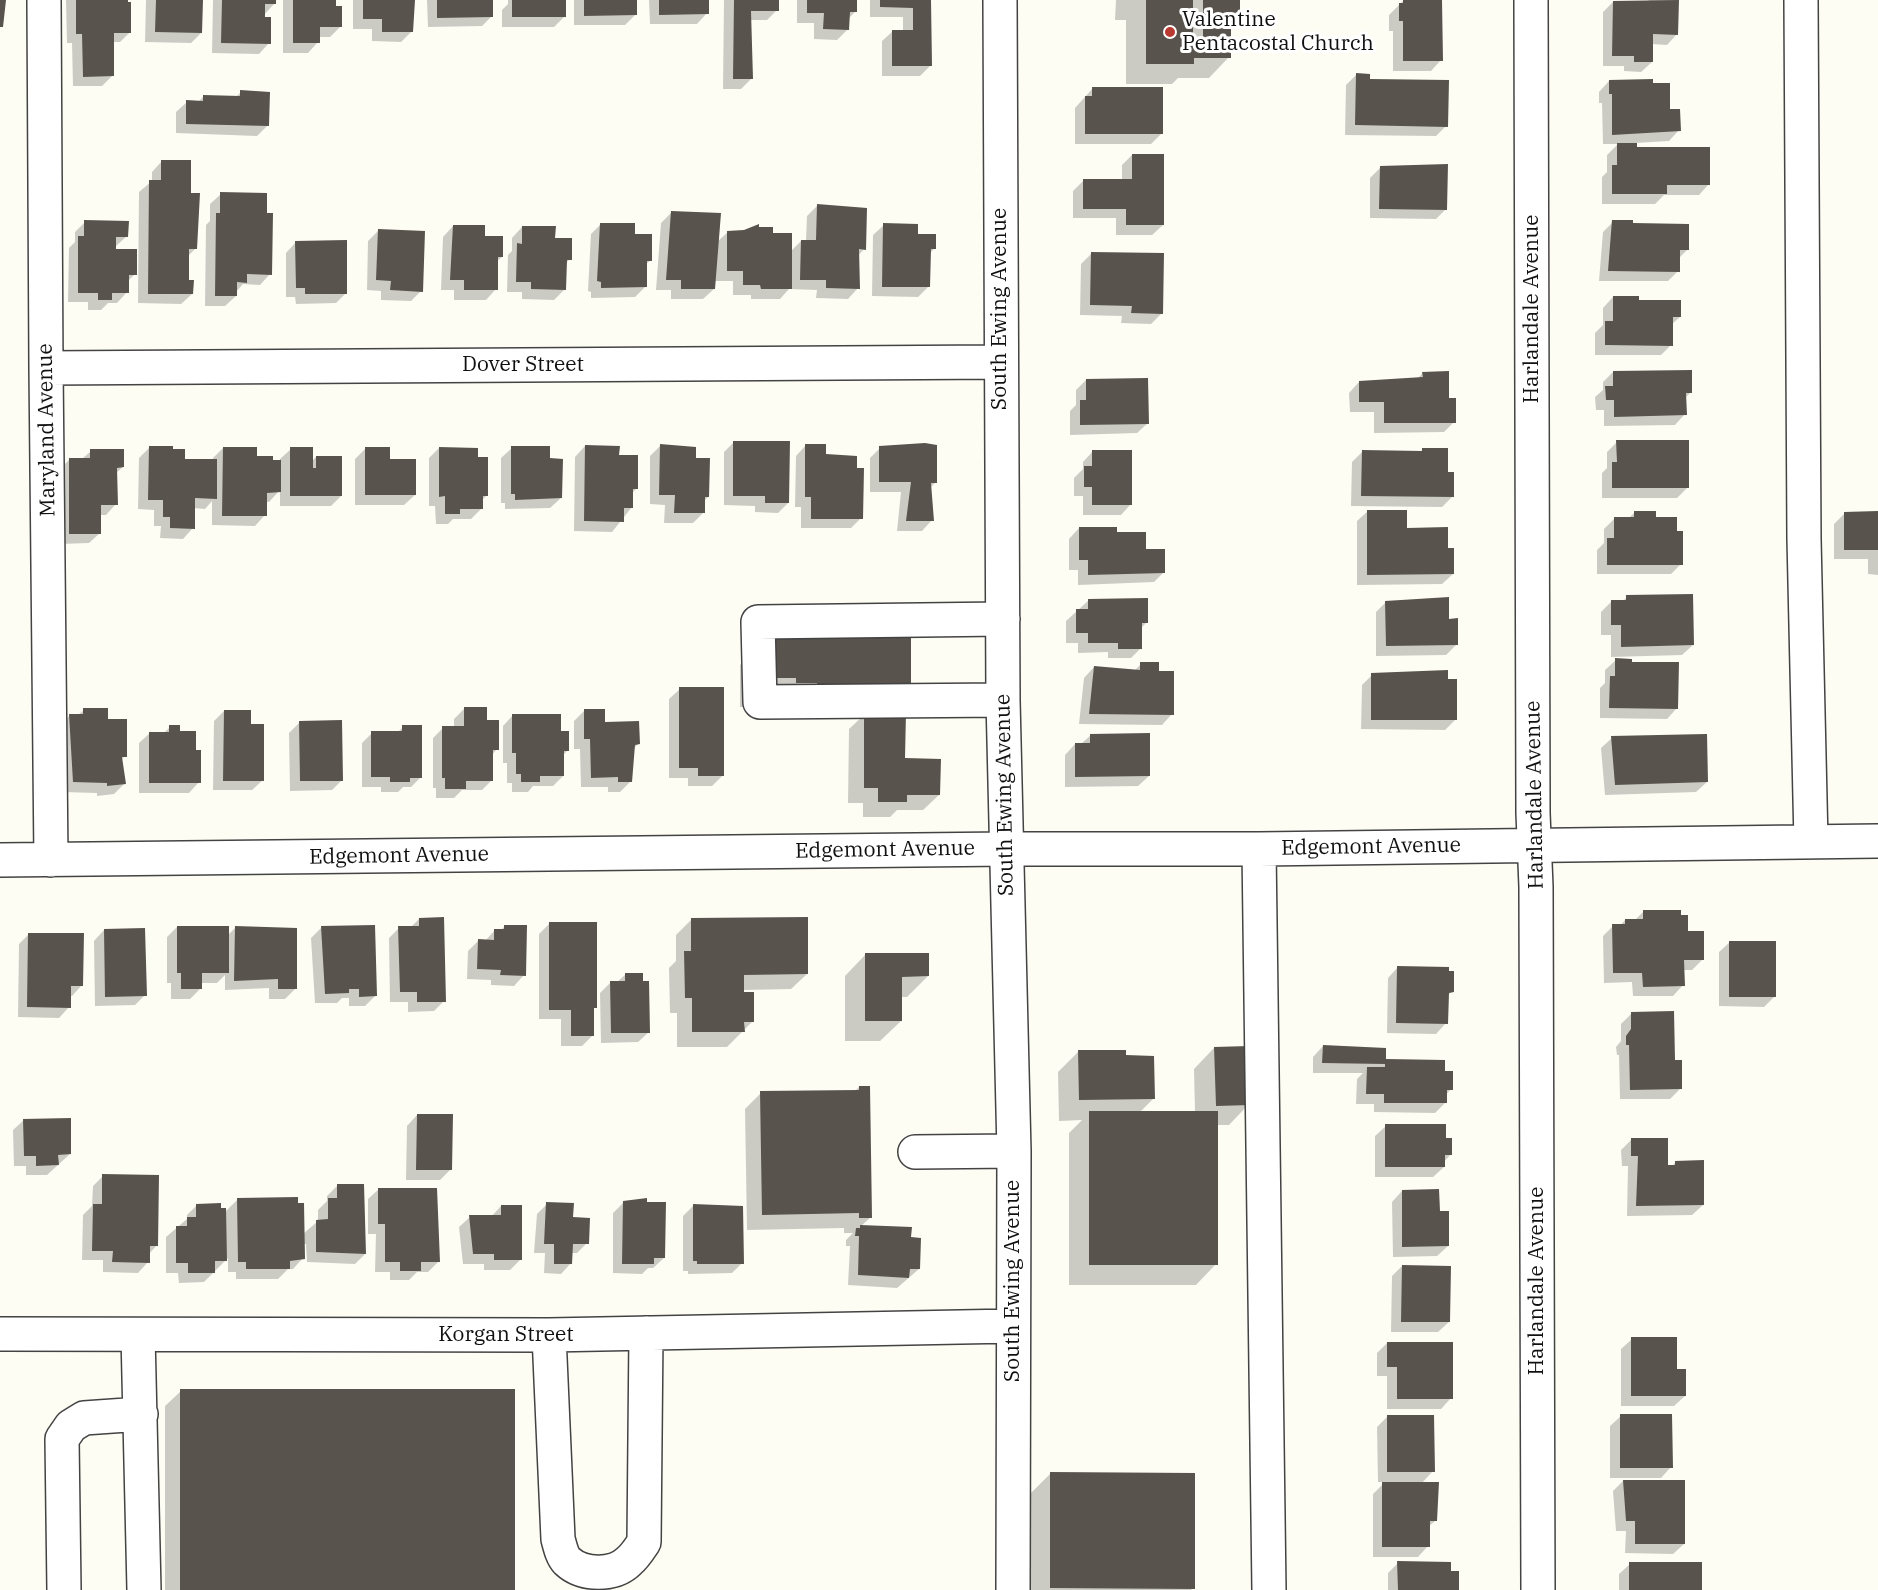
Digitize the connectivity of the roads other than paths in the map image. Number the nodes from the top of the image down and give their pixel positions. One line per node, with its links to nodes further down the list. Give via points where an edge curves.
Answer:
1 (44, 0): 6 (street, Maryland Avenue)
2 (1000, 0): 5 (street, South Ewing Avenue)
3 (1531, 0): 11 (street, Harlandale Avenue)
4 (1801, 0): 10 (street, via 1804,527)
5 (1000, 362): 6 (street, Dover Street); 7 (street, South Ewing Avenue)
6 (46, 368): 15 (street, Maryland Avenue)
7 (1003, 619): 8 (street, South Ewing Avenue); 8 (street, via 758,622 760,702)
8 (1003, 700): 12 (street, South Ewing Avenue)
9 (1878, 841): 10 (street, Edgemont Avenue)
10 (1811, 842): 11 (street, Edgemont Avenue)
11 (1534, 845): 13 (street, Edgemont Avenue); 28 (street, Harlandale Avenue)
12 (1007, 849): 13 (street, Edgemont Avenue); 15 (street, Edgemont Avenue); 16 (street, South Ewing Avenue)
13 (1259, 849): 27 (street)
14 (0, 860): 15 (street, Edgemont Avenue)
15 (51, 860)
16 (1014, 1151): 17 (street); 18 (street, South Ewing Avenue)
17 (915, 1152)
18 (1012, 1326): 19 (street, Korgan Street); 26 (street, South Ewing Avenue)
19 (646, 1333): 22 (street, Korgan Street); 22 (street, via 644,1542 628,1562 612,1571 591,1572 565,1559 558,1539)
20 (0, 1334): 21 (street, Korgan Street)
21 (138, 1335): 22 (street, Korgan Street); 23 (street)
22 (549, 1335)
23 (141, 1414): 24 (street, via 84,1418 71,1426 62,1440); 25 (street)
24 (64, 1590)
25 (144, 1590)
26 (1013, 1590)
27 (1269, 1590)
28 (1538, 1590)

